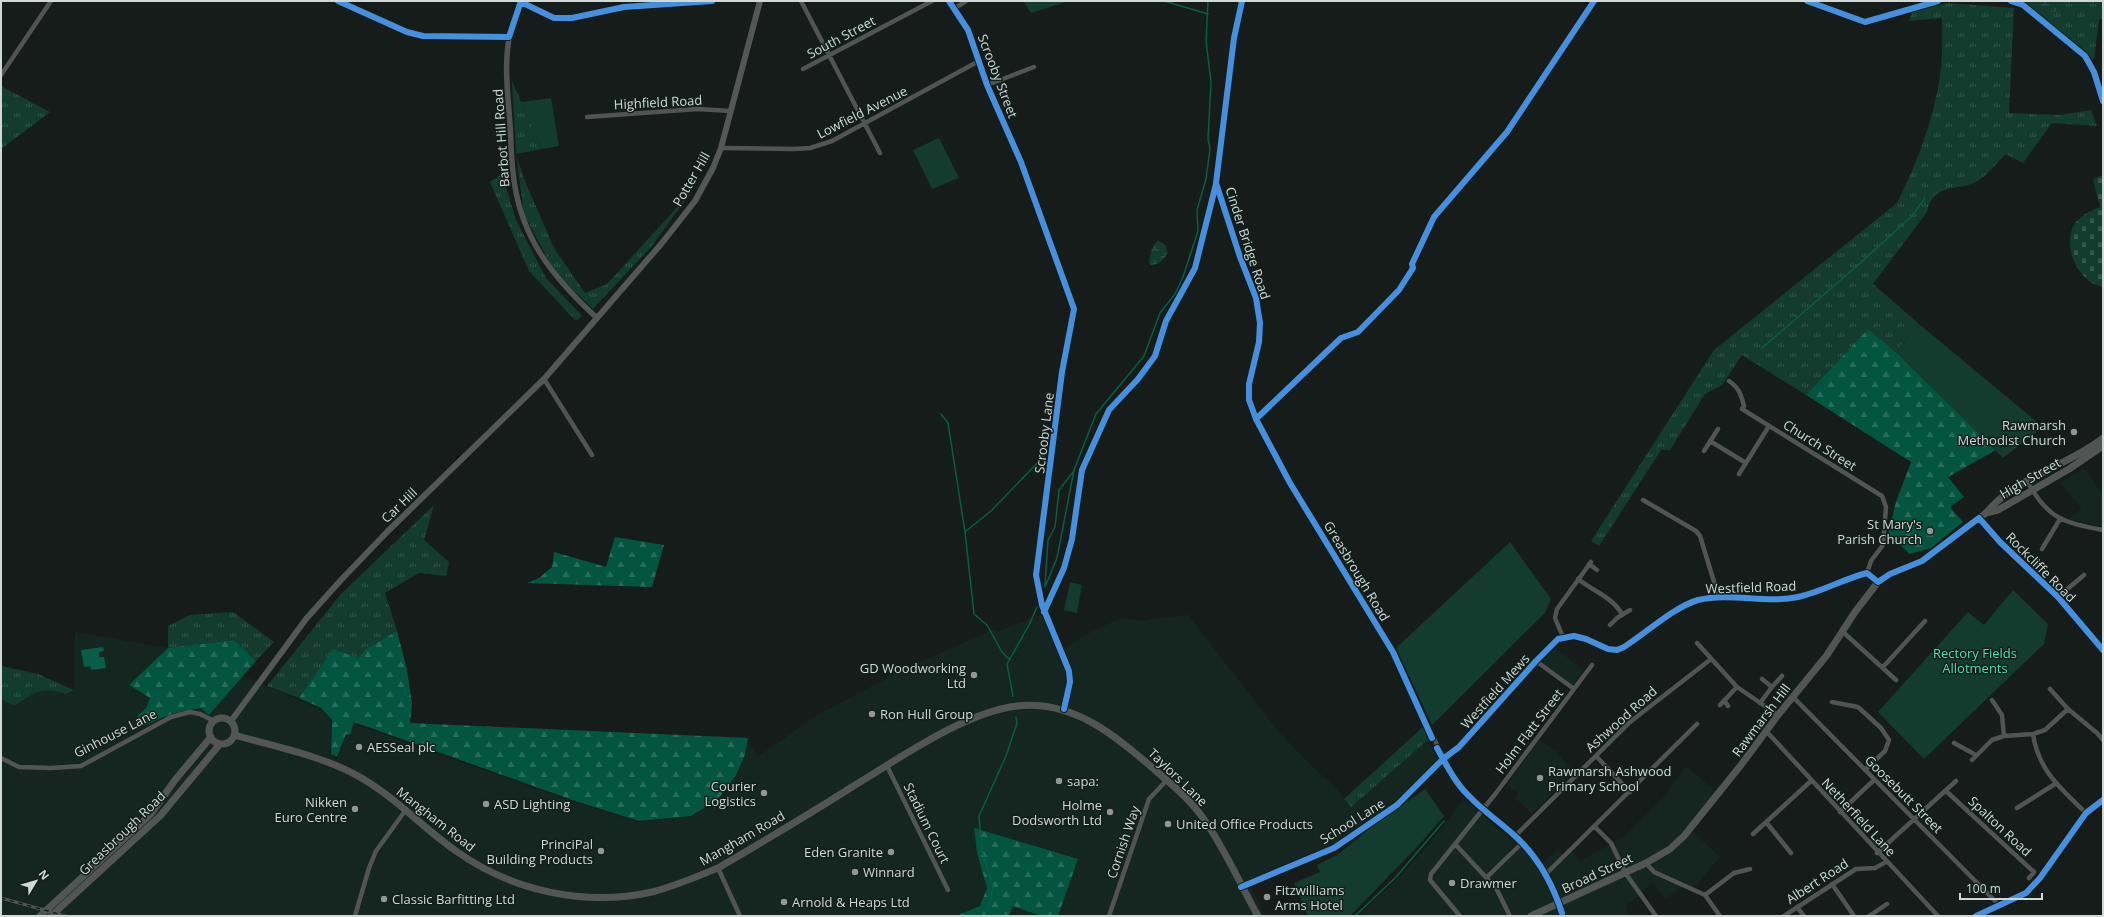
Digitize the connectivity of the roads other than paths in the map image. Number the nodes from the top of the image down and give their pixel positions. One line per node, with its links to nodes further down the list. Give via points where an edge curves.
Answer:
1 (51, 1): 20 (street)
2 (338, 1): 15 (street, via 406,32 423,36)
3 (712, 1): 13 (street, via 624,7 572,18 554,18)
4 (760, 1): 23 (main road, Potter Hill)
5 (801, 1): 16 (street)
6 (932, 1): 16 (street, South Street)
7 (949, 1): 14 (street, Scrooby Street)
8 (966, 1): 14 (street)
9 (1242, 1): 32 (street, Cinder Bridge Road, via 1234,38 1216,183 1256,298 1260,323 1259,342 1249,384 1249,400)
10 (1807, 1): 11 (street, via 1865,22)
11 (1938, 1)
12 (2011, 1): 22 (street, via 2023,5 2086,56)
13 (521, 2): 15 (street, Barbot Hill Road)
14 (955, 8): 17 (street, Scrooby Street, via 968,30)
15 (509, 37): 29 (street, Barbot Hill Road, via 508,84 513,172 523,217 535,246 554,276)
16 (829, 56): 19 (street, South Street); 25 (street)
17 (979, 61): 21 (street, Scrooby Street); 25 (street, Lowfield Avenue)
18 (1034, 67): 21 (street)
19 (803, 69)
20 (1, 75)
21 (987, 85): 28 (street, Scrooby Street)
22 (2103, 101)
23 (730, 111): 24 (street, Highfield Road, via 698,109); 26 (main road, Potter Hill)
24 (587, 117)
25 (865, 124): 26 (street, Lowfield Avenue, via 832,142 810,148); 27 (street)
26 (721, 148): 29 (main road, Potter Hill, via 694,201 662,243)
27 (880, 154)
28 (1021, 162): 83 (street, Scrooby Lane, via 1074,309 1062,372 1036,575 1044,612 1069,671 1070,682)
29 (597, 318): 30 (main road, Car Hill)
30 (544, 379): 39 (street); 87 (main road, Car Hill, via 340,581 306,619)
31 (1729, 381): 33 (street, Church Street, via 1737,386 1741,393 1744,406 1742,409)
32 (1256, 419): 102 (street, Greasbrough Road, via 1290,483 1392,652)
33 (1769, 426): 40 (street); 51 (street, Church Street, via 1882,496 1886,507 1883,545 1871,561)
34 (1718, 429): 36 (street)
35 (2103, 438): 42 (main road, High Street, via 2090,448)
36 (1710, 441): 38 (street); 40 (street)
37 (2103, 446): 43 (main road, High Street)
38 (1704, 451)
39 (592, 455)
40 (1746, 463): 41 (street)
41 (1739, 474)
42 (2027, 481): 43 (street); 45 (main road, High Street, via 1994,503)
43 (2032, 490): 45 (main road, High Street, via 1998,510); 47 (street, via 2040,503)
44 (1643, 500): 56 (street, via 1696,531 1700,536)
45 (1986, 513): 46 (main road, High Street)
46 (1979, 518): 54 (main road, High Street, via 1922,561 1890,574); 55 (street, Rockcliffe Road, via 2000,542)
47 (2060, 519): 48 (street); 49 (street)
48 (2103, 530)
49 (2042, 549)
50 (1597, 570): 53 (street, via 1590,563)
51 (1867, 573): 54 (street); 56 (street, Westfield Road, via 1797,598)
52 (2084, 575): 55 (street)
53 (1578, 579): 58 (street, via 1594,592 1613,602); 62 (street, via 1555,614)
54 (1878, 582): 61 (main road, Rawmarsh Hill)
55 (2058, 597): 64 (street, Rockcliffe Road)
56 (1719, 598): 62 (street, Westfield Road, via 1692,602 1617,650 1579,637)
57 (1630, 610): 58 (street)
58 (1622, 614): 60 (street)
59 (1925, 621): 68 (street)
60 (1610, 625)
61 (1843, 632): 68 (street); 76 (main road, Rawmarsh Hill)
62 (1563, 637): 66 (street, Westfield Mews, via 1555,641)
63 (1697, 643): 65 (street)
64 (2103, 650)
65 (1711, 659): 72 (street); 99 (street, Ashwood Road, via 1642,712)
66 (1536, 661): 74 (street); 102 (street, Westfield Mews, via 1459,747)
67 (1592, 665): 74 (street, Holm Flatt Street)
68 (1883, 668): 71 (street)
69 (1782, 676): 73 (street)
70 (1762, 679): 73 (street)
71 (1896, 680)
72 (1737, 687): 77 (street); 80 (street)
73 (1772, 687): 80 (street)
74 (1574, 689): 113 (street, Holm Flatt Street)
75 (2050, 689): 84 (street)
76 (1793, 697): 85 (main road, Rawmarsh Hill); 104 (street, Goosebutt Street)
77 (1724, 700): 81 (street); 82 (street)
78 (1992, 700): 92 (street, via 2002,715)
79 (1832, 702): 104 (street, via 1858,707 1881,728 1888,740 1885,751)
80 (1760, 703): 85 (street)
81 (1720, 705)
82 (1728, 706)
83 (1064, 709): 95 (main road, Mangham Road, via 1089,719); 103 (main road, Mangham Road, via 1025,706 997,710 954,727)
84 (2068, 709): 90 (street, via 2045,730); 94 (street)
85 (1778, 715): 89 (main road, Rawmarsh Hill)
86 (214, 721): 87 (main road, via 224,718); 93 (main road, Greasbrough Road, via 210,728); 100 (street, Ginhouse Lane, via 190,712 171,716 81,766 19,768)
87 (231, 721): 91 (main road)
88 (1697, 724): 111 (street)
89 (1766, 731): 107 (street, Netherfield Lane); 127 (main road, Rawmarsh Hill, via 1684,836 1670,849)
90 (2033, 734): 92 (street); 109 (street, via 2038,759)
91 (234, 735): 97 (main road, Greasbrough Road, via 229,742); 115 (main road, Mangham Road, via 338,766 358,776)
92 (2004, 736): 98 (street, via 1992,740)
93 (211, 737): 97 (main road); 143 (main road, Greasbrough Road, via 151,814)
94 (2103, 740)
95 (1124, 743): 105 (main road, Taylors Lane)
96 (1954, 743): 98 (street)
97 (220, 744): 144 (main road, Greasbrough Road, via 160,816)
98 (1976, 755): 101 (street)
99 (1596, 756): 111 (street); 122 (street, Ashwood Road)
100 (1, 758)
101 (1972, 760)
102 (1442, 761): 113 (street, Greasbrough Road, via 1462,788); 136 (street, School Lane, via 1397,806 1334,848)
103 (887, 766): 129 (main road, Mangham Road); 137 (street, Stadium Court)
104 (1865, 770): 106 (street, Goosebutt Street)
105 (1167, 780): 136 (main road, Taylors Lane, via 1202,816); 147 (street, Cornish Way, via 1149,799)
106 (1874, 780): 116 (street); 118 (street, Goosebutt Street)
107 (1811, 781): 116 (street, Netherfield Lane); 119 (street)
108 (1956, 781): 110 (street)
109 (2055, 784): 114 (street); 117 (street)
110 (1946, 791): 118 (street); 134 (street, Spalton Road, via 2034,872)
111 (1630, 792): 120 (street)
112 (2103, 800): 117 (street)
113 (1484, 808): 122 (street, Greasbrough Road); 124 (street, Holm Flatt Street)
114 (2017, 808)
115 (405, 811): 129 (main road, Mangham Road, via 472,862 505,879 544,892 583,897 652,892); 145 (street, via 376,851)
116 (1840, 812): 126 (street, Netherfield Lane)
117 (2086, 813): 141 (street, via 2026,893)
118 (1914, 819): 126 (street); 141 (street, Goosebutt Street)
119 (1766, 822): 121 (street); 125 (street)
120 (1595, 827): 131 (street, via 1613,845); 132 (street)
121 (1753, 834)
122 (1515, 836): 123 (street, Greasbrough Road)
123 (1522, 842): 132 (street, Greasbrough Road); 133 (street)
124 (1456, 844): 133 (street); 149 (street, Holm Flatt Street, via 1430,877)
125 (1791, 853)
126 (1877, 853): 128 (street, Netherfield Lane)
127 (1648, 862): 131 (main road, Broad Street); 138 (street, via 1654,872)
128 (1886, 862): 135 (street, Albert Road, via 1875,868 1856,868); 158 (street, Netherfield Lane)
129 (718, 868): 146 (street)
130 (1750, 868): 138 (street, via 1734,873)
131 (1626, 874): 139 (main road, Broad Street); 152 (street)
132 (1545, 875): 139 (street, Greasbrough Road)
133 (1487, 877): 150 (street, via 1496,888)
134 (2029, 878)
135 (1832, 884): 142 (street, Albert Road); 156 (street)
136 (1241, 887): 148 (main road, Taylors Lane)
137 (948, 890)
138 (1705, 895): 153 (street)
139 (1559, 904): 151 (main road, Broad Street)
140 (1887, 904): 157 (street)
141 (2000, 906): 159 (street)
142 (1797, 907): 154 (street, Albert Road); 155 (street)
143 (40, 916)
144 (52, 916)
145 (355, 916)
146 (740, 916)
147 (1109, 916)
148 (1258, 916)
149 (1460, 916)
150 (1510, 916)
151 (1531, 916)
152 (1656, 916)
153 (1720, 916)
154 (1784, 916)
155 (1804, 916)
156 (1854, 916)
157 (1869, 916)
158 (1938, 916)
159 (1976, 916)

